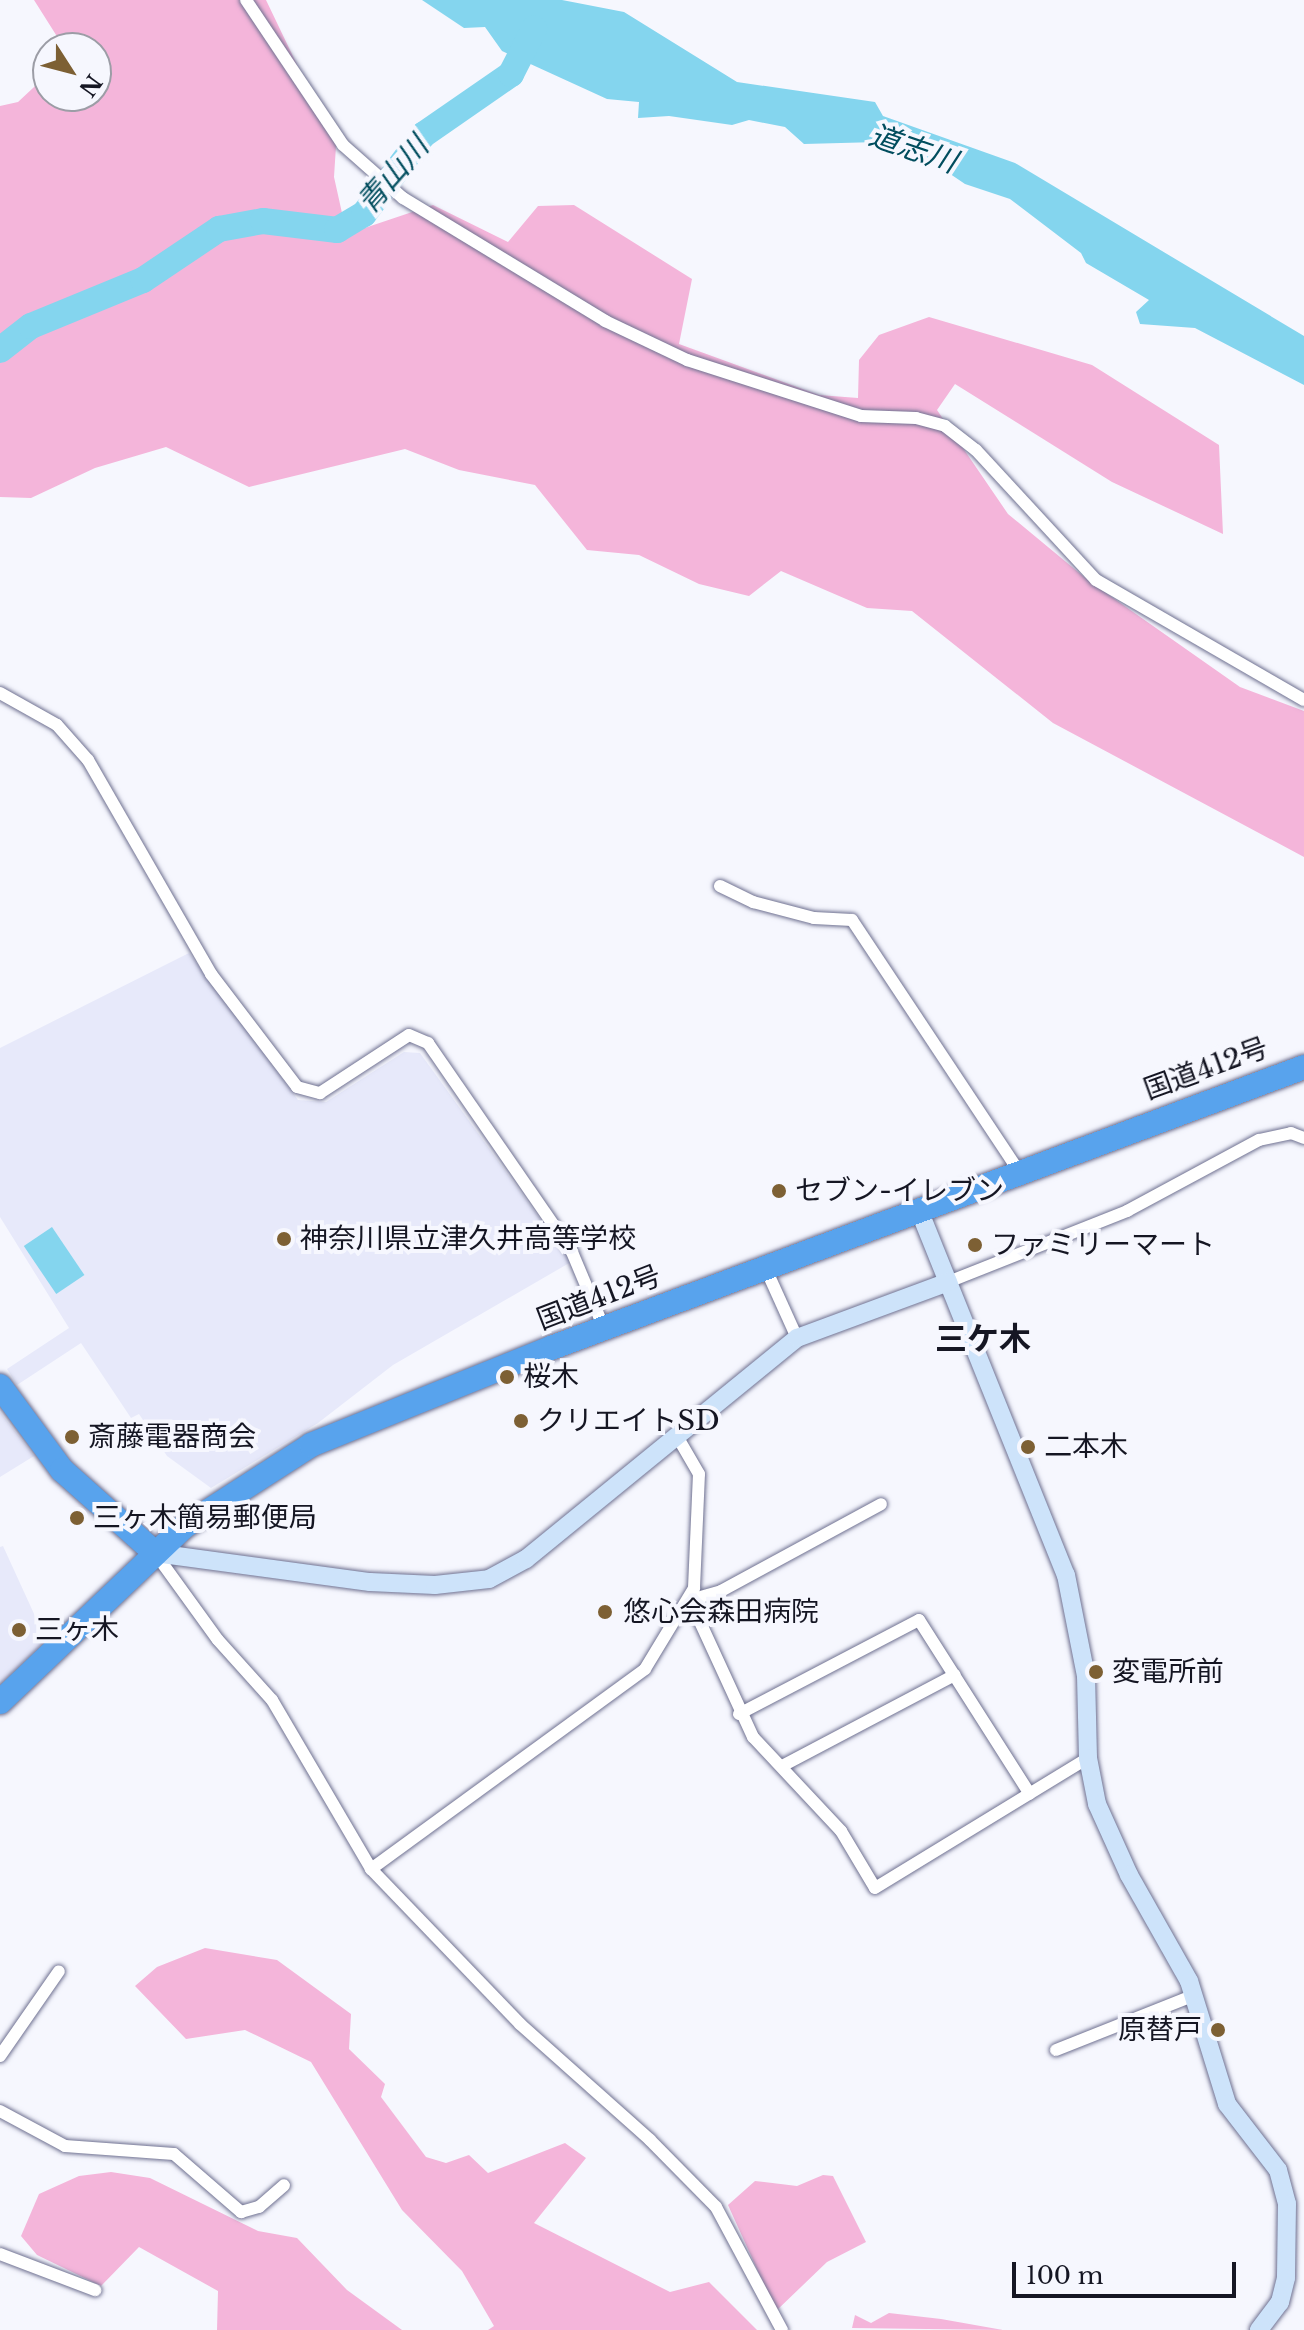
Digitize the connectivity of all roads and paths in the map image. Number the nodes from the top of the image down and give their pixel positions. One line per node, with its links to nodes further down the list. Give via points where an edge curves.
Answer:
1 (246, 0): 3 (street, via 313,106 377,179 403,198 605,321 687,360 861,416 916,418 945,426 976,450 1096,580)
2 (0, 693): 11 (street, via 57,725 88,760 211,974 297,1087 320,1093 409,1035 428,1043 572,1252)
3 (1304, 700)
4 (720, 886): 7 (street, via 753,902 814,918 852,920)
5 (1304, 1067): 7 (highway, 国道412号)
6 (1304, 1138): 10 (street, via 1291,1133 1259,1140 1136,1207)
7 (1019, 1171): 8 (highway, 国道412号)
8 (919, 1210): 9 (highway, 国道412号); 10 (street)
9 (765, 1267): 11 (highway, 国道412号); 12 (street)
10 (948, 1282): 12 (street); 21 (street, via 1066,1575 1086,1676)
11 (604, 1328): 16 (highway, 国道412号, via 311,1445 253,1478)
12 (797, 1338): 14 (street)
13 (0, 1386): 16 (highway, via 62,1470)
14 (677, 1436): 16 (street, via 526,1559 474,1583 370,1582); 17 (street, via 699,1474)
15 (881, 1504): 17 (street, via 721,1591)
16 (155, 1553): 19 (highway, 国道412号); 24 (street, via 218,1640 272,1700)
17 (690, 1600): 20 (street); 24 (street, via 639,1677)
18 (955, 1675): 20 (street, via 919,1620); 22 (street); 23 (street)
19 (0, 1702)
20 (739, 1714): 22 (street, via 753,1737)
21 (1088, 1758): 23 (street); 26 (street, via 1097,1804 1123,1863)
22 (784, 1765): 23 (street, via 841,1831 875,1888)
23 (1030, 1794)
24 (371, 1869): 33 (street, via 520,2024 716,2207)
25 (59, 1971): 28 (street)
26 (1195, 1995): 27 (street); 34 (street, via 1227,2104 1272,2158 1287,2204 1284,2293)
27 (1056, 2050)
28 (0, 2056)
29 (0, 2111): 30 (street, via 65,2146 174,2154 241,2212 259,2207)
30 (284, 2185)
31 (0, 2254): 32 (street)
32 (95, 2290)
33 (782, 2330)
34 (1259, 2330)

